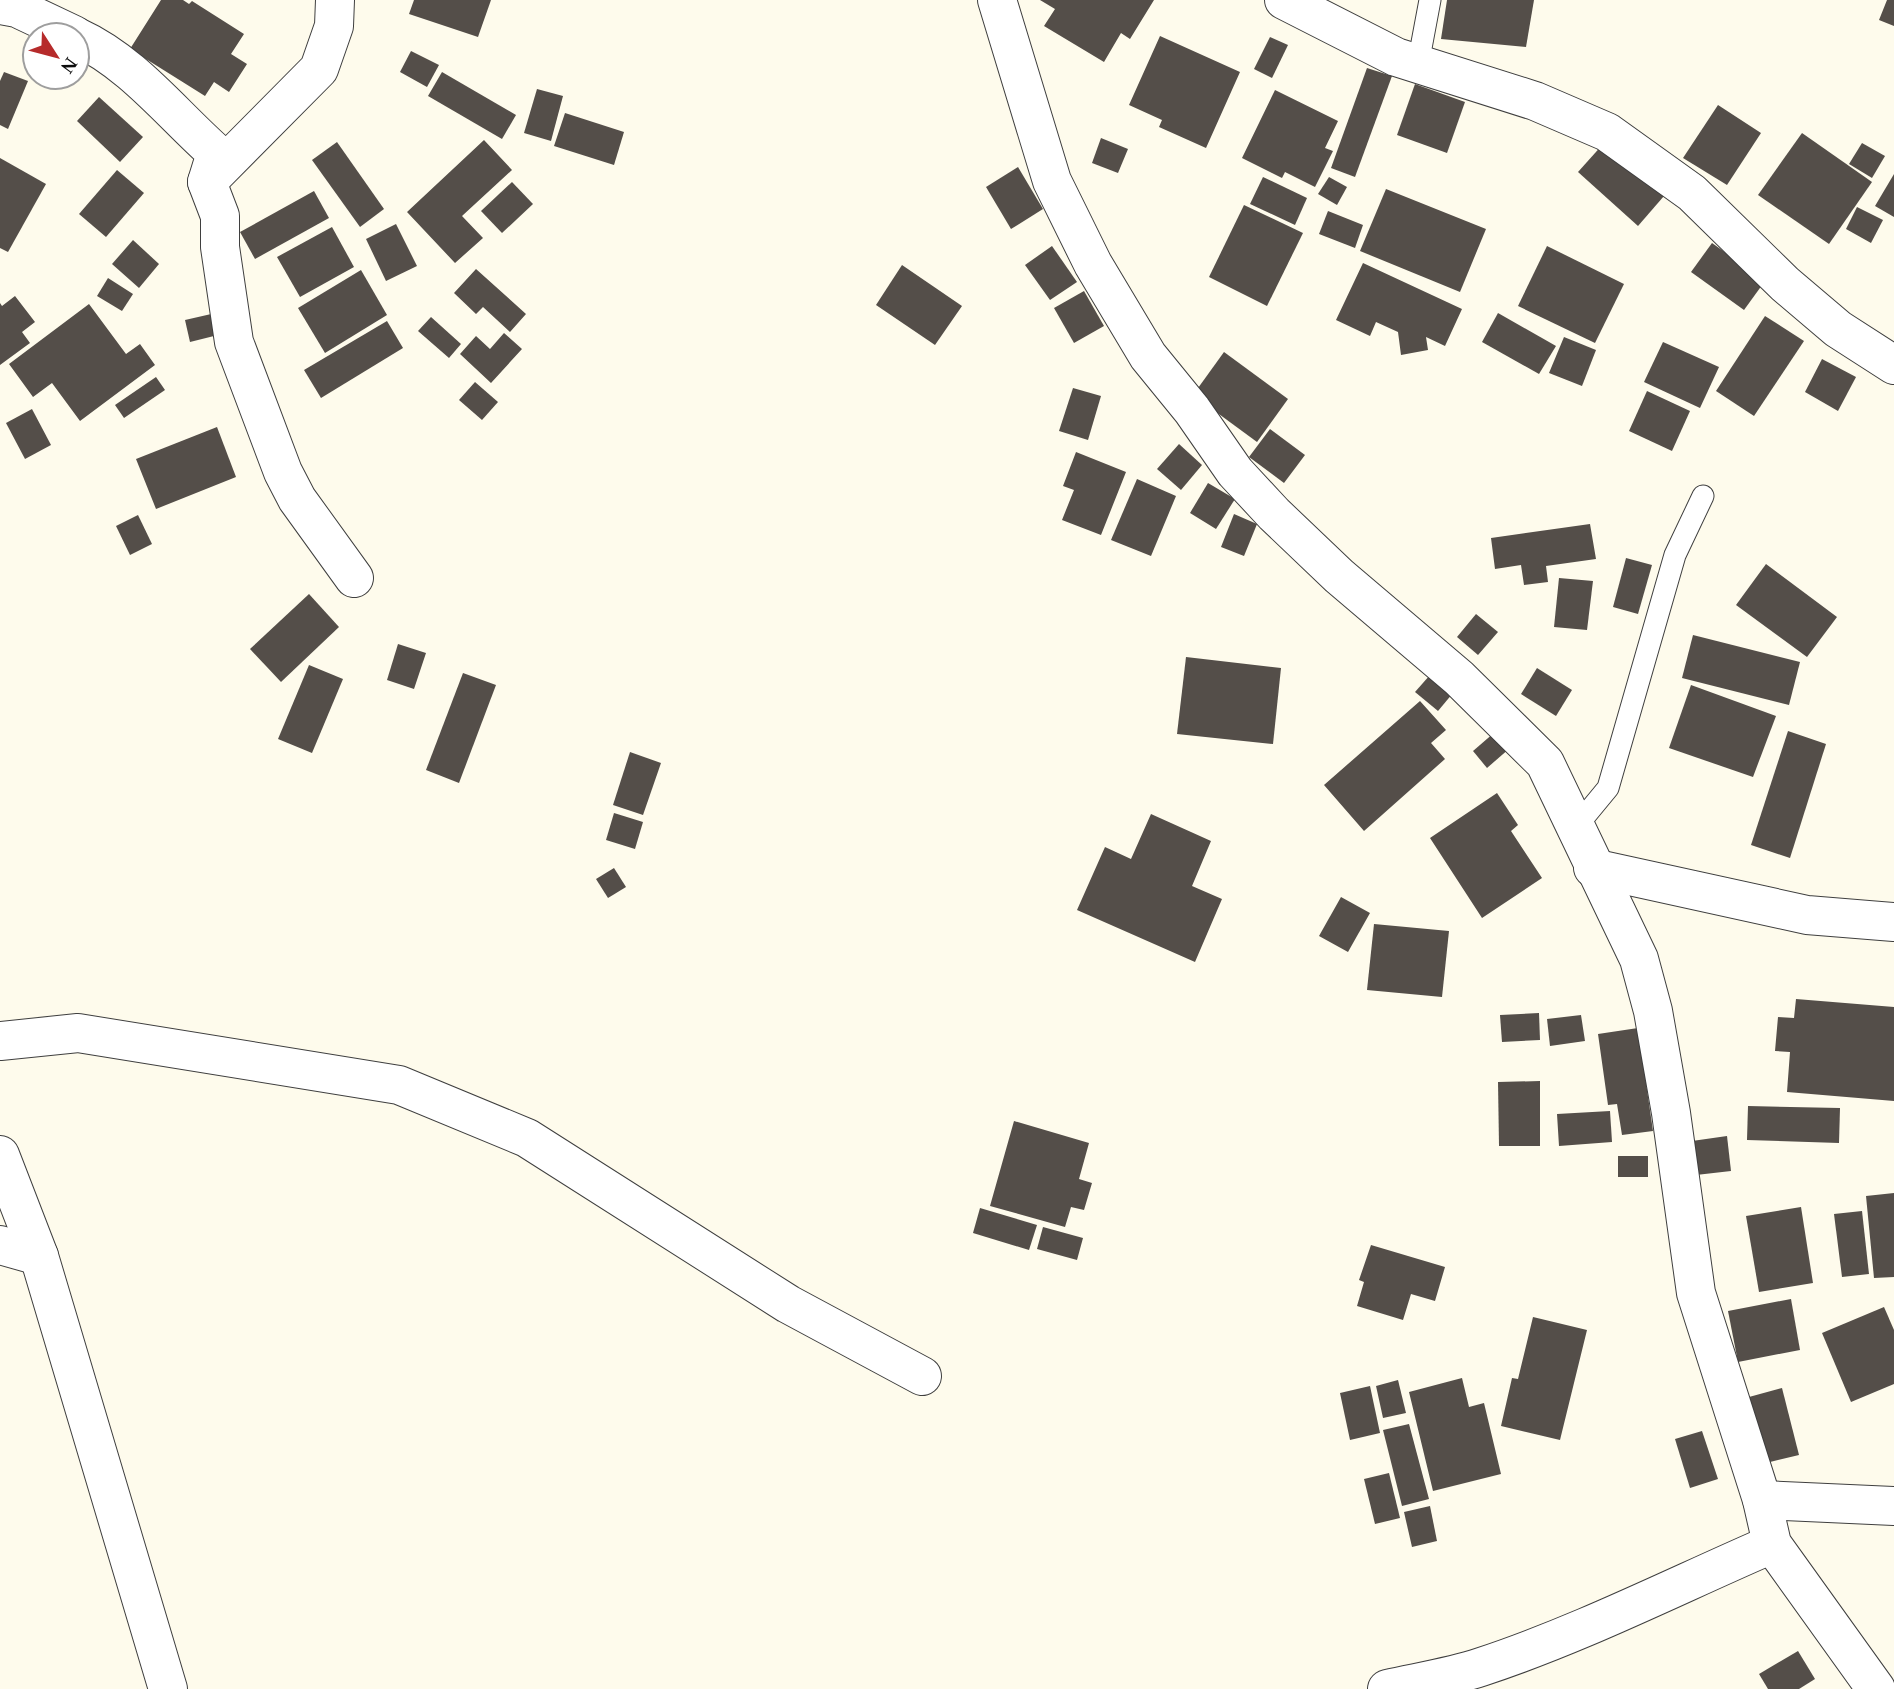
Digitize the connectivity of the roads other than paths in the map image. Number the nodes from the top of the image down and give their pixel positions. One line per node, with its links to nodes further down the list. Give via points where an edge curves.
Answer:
1 (335, 0): 9 (street, via 334,26 319,69)
2 (997, 0): 13 (street, via 1052,181 1093,264 1148,356 1235,472 1274,514 1459,678 1545,763)
3 (1284, 0): 8 (street)
4 (1430, 0): 8 (lane)
5 (0, 5): 6 (street)
6 (44, 21)
7 (91, 47): 9 (street, via 138,78 216,153)
8 (1418, 64): 10 (street, via 1535,101 1607,132 1692,193 1838,329)
9 (207, 182): 12 (street, via 220,216 234,342 267,438 297,499)
10 (1894, 365)
11 (1703, 496): 13 (lane, via 1675,555 1608,788)
12 (354, 578)
13 (1575, 828): 14 (street)
14 (1593, 868): 15 (street, via 1807,915); 21 (street, via 1639,959 1653,1011 1696,1293)
15 (1894, 922)
16 (0, 1041): 20 (street, via 78,1032 399,1084 527,1138 788,1304)
17 (0, 1155): 19 (street)
18 (0, 1245): 19 (street)
19 (39, 1256): 24 (street)
20 (922, 1376)
21 (1762, 1500): 22 (street); 23 (street)
22 (1894, 1506)
23 (1772, 1544): 25 (street, via 1591,1627 1478,1668); 26 (street)
24 (168, 1689)
25 (1387, 1689)
26 (1876, 1689)

